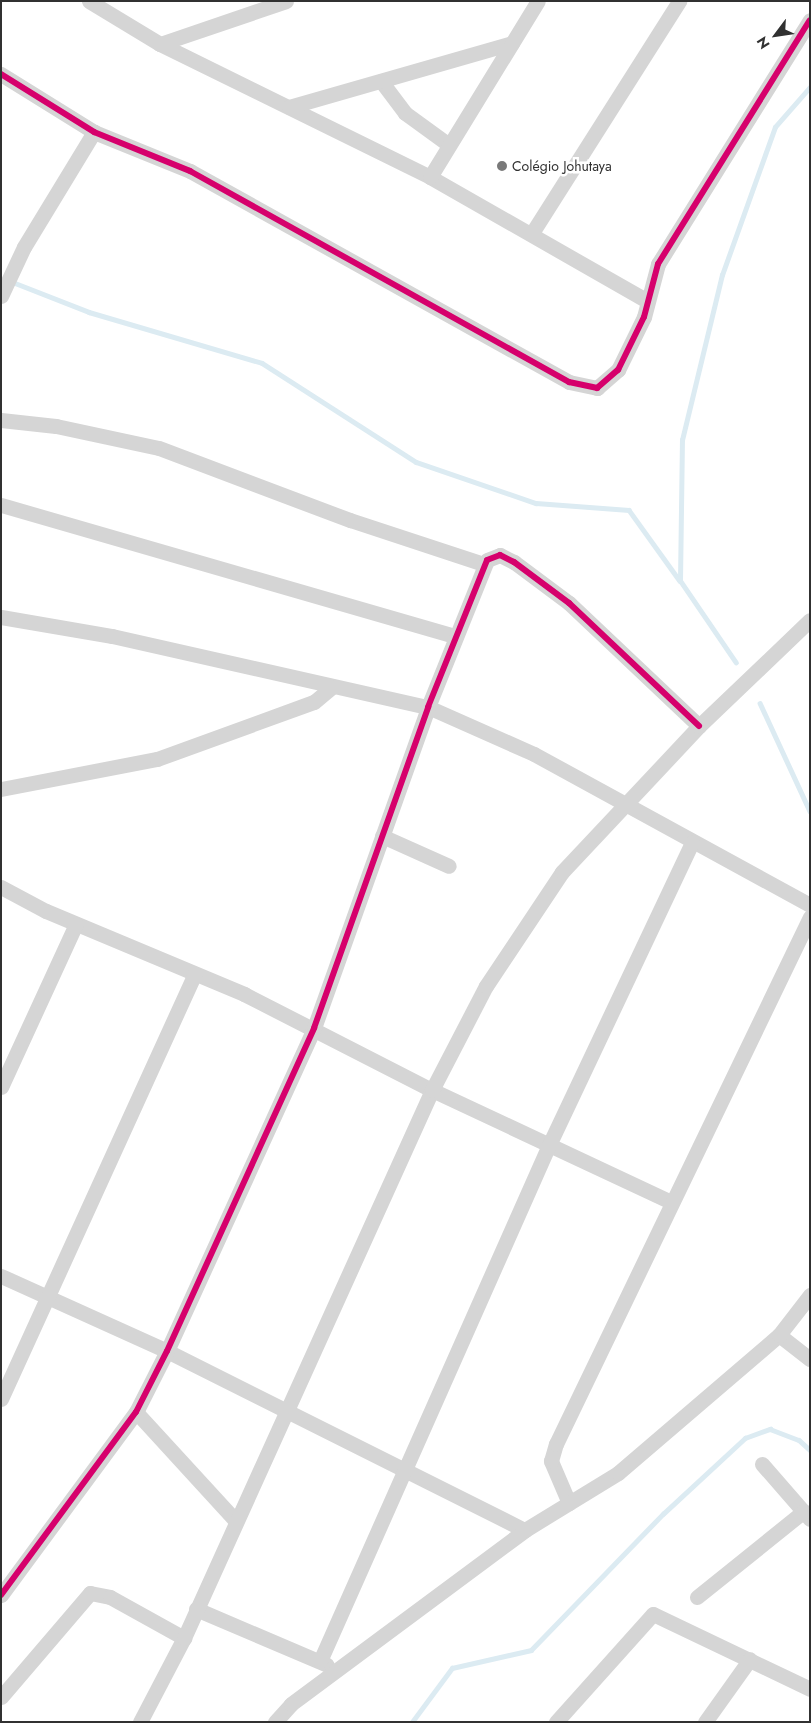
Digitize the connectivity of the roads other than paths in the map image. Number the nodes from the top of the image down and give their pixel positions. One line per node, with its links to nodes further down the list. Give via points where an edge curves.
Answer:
1 (89, 1): 7 (street)
2 (286, 1): 7 (street)
3 (538, 1): 6 (street)
4 (678, 1): 14 (street)
5 (810, 20): 16 (street, via 658,264)
6 (512, 43): 9 (street); 12 (street)
7 (160, 44): 10 (street)
8 (1, 74): 11 (street)
9 (381, 81): 10 (street); 12 (street, via 405,113)
10 (289, 108): 13 (street)
11 (94, 132): 15 (street); 16 (street, via 190,171 512,351 588,388 597,388 618,370 644,318)
12 (449, 145): 13 (street)
13 (430, 176): 14 (street)
14 (532, 233): 16 (street)
15 (6, 285)
16 (646, 300)
17 (1, 420): 19 (street, via 56,426 159,448 350,520)
18 (1, 506): 22 (street)
19 (484, 564): 22 (street); 25 (street, via 500,555 534,576 608,635)
20 (1, 617): 23 (street, via 112,636)
21 (810, 620): 25 (street)
22 (455, 636): 24 (street)
23 (332, 687): 24 (street, via 379,693); 26 (street, via 314,702 157,759)
24 (428, 706): 27 (street, via 534,754); 28 (street)
25 (699, 726): 27 (street)
26 (1, 789)
27 (623, 804): 29 (street); 38 (street, via 534,910 486,986)
28 (382, 836): 30 (street); 36 (street)
29 (692, 842): 32 (street); 39 (street)
30 (449, 866)
31 (1, 887): 34 (street)
32 (810, 905)
33 (810, 917): 40 (street)
34 (76, 924): 35 (street); 37 (street)
35 (195, 974): 36 (street); 43 (street)
36 (314, 1028): 38 (street); 45 (street)
37 (1, 1087)
38 (432, 1090): 39 (street); 48 (street)
39 (549, 1145): 40 (street); 51 (street)
40 (671, 1202): 52 (street, via 556,1444 551,1462)
41 (1, 1276): 43 (street)
42 (810, 1295): 44 (street)
43 (49, 1299): 45 (street); 47 (street)
44 (778, 1335): 46 (street); 52 (street, via 634,1461)
45 (167, 1351): 48 (street); 49 (street)
46 (810, 1360)
47 (1, 1398)
48 (284, 1410): 51 (street); 54 (street)
49 (136, 1412): 54 (street); 56 (street)
50 (762, 1464): 53 (street)
51 (404, 1469): 55 (street); 61 (street)
52 (569, 1503): 55 (street)
53 (807, 1515): 57 (street)
54 (235, 1520): 58 (street)
55 (524, 1530): 62 (street)
56 (2, 1594)
57 (697, 1597)
58 (196, 1609): 59 (street); 61 (street)
59 (184, 1638): 64 (street, via 110,1597 90,1593); 65 (street)
60 (750, 1659): 63 (street); 67 (street, via 652,1614); 68 (street)
61 (320, 1661): 62 (street)
62 (338, 1670): 66 (street)
63 (810, 1689)
64 (1, 1697)
65 (140, 1722)
66 (275, 1722)
67 (556, 1722)
68 (705, 1722)

